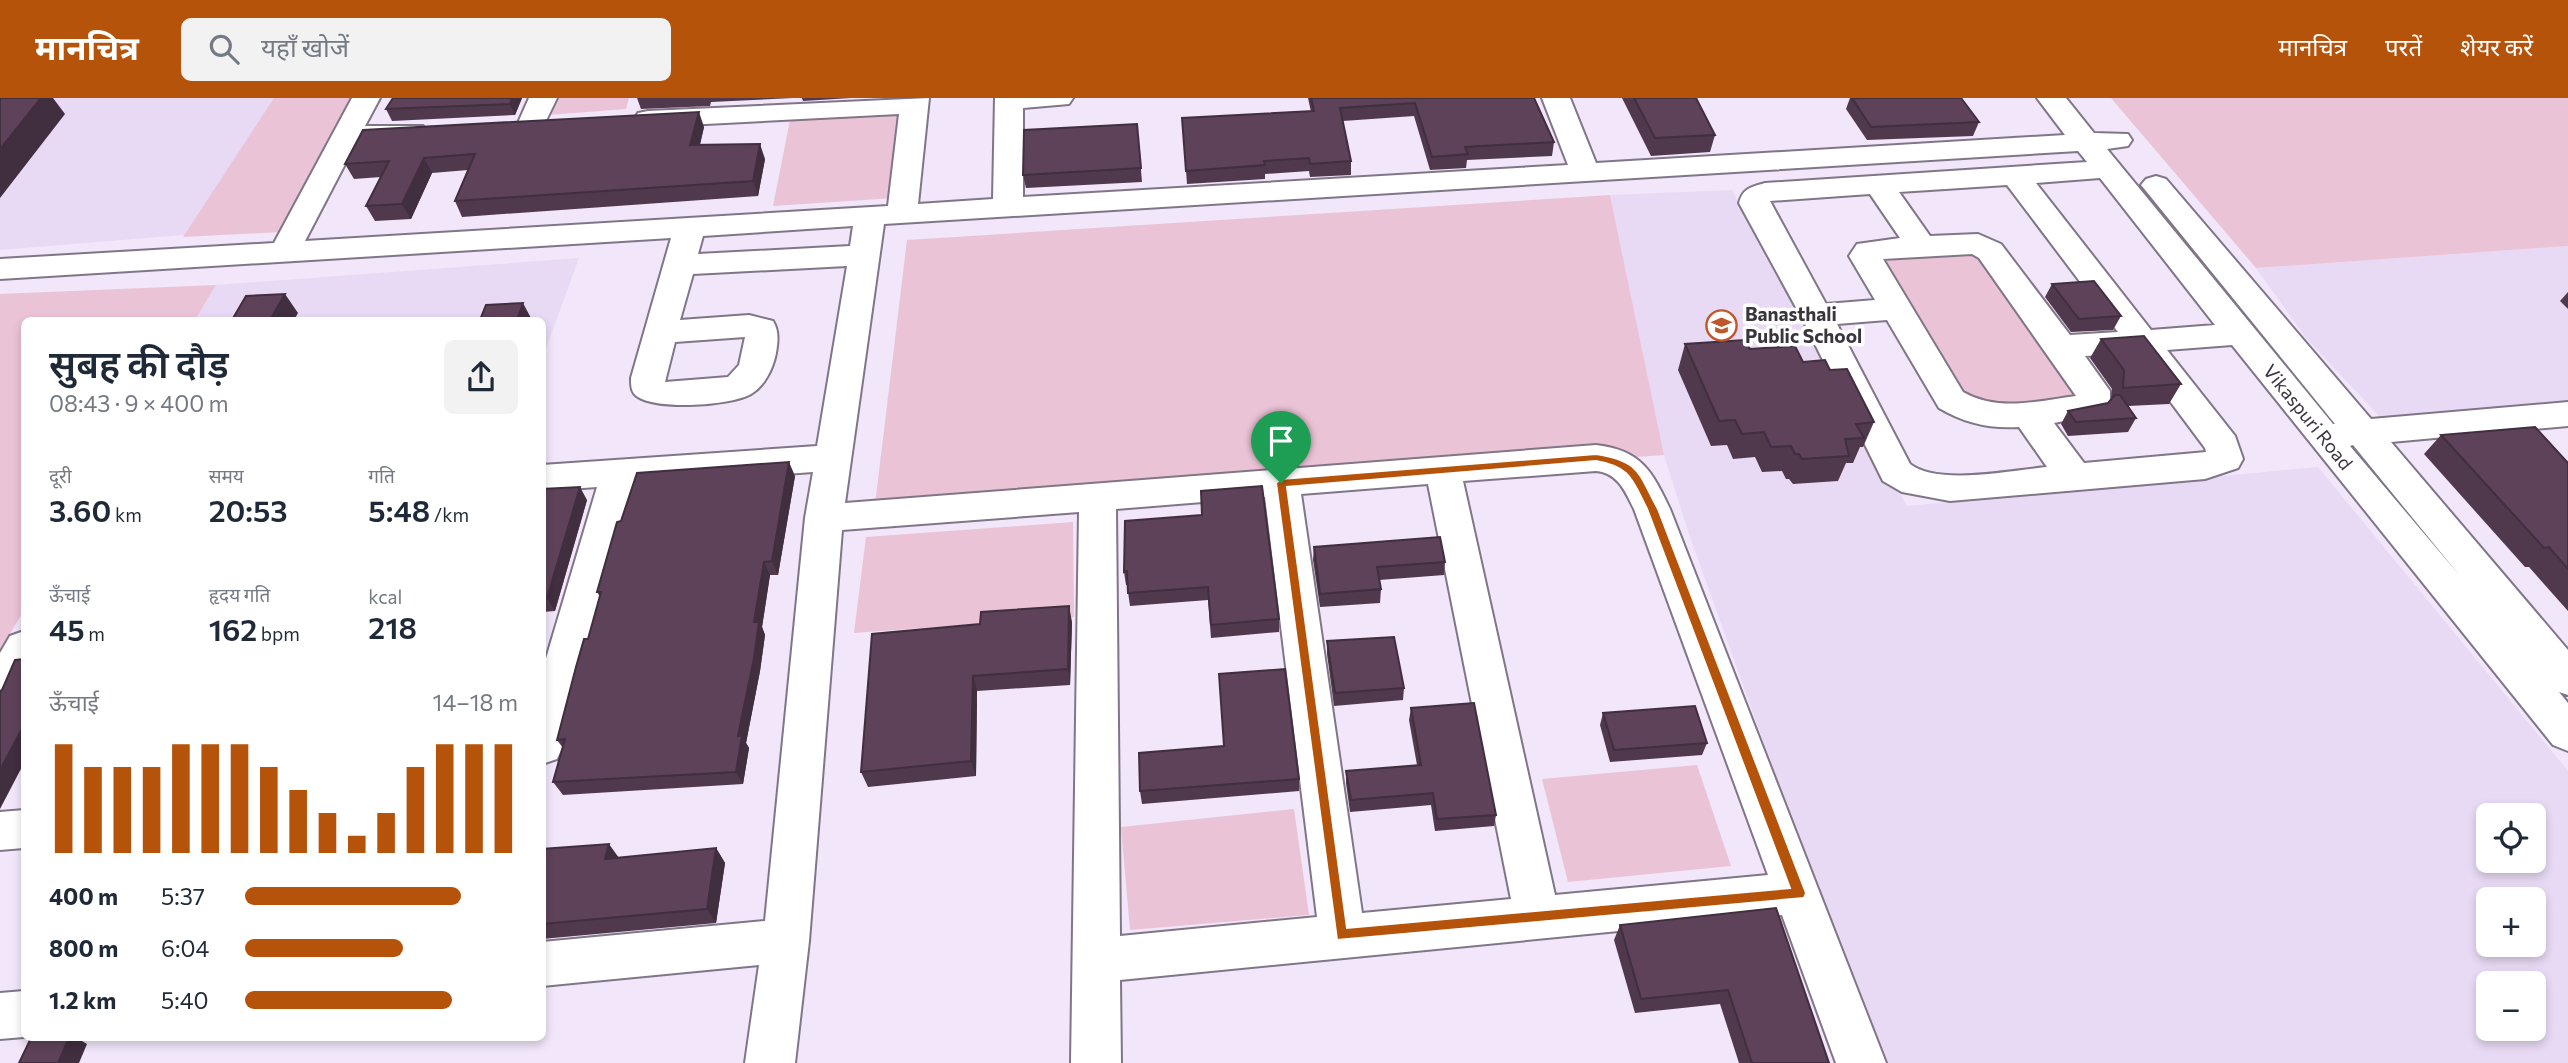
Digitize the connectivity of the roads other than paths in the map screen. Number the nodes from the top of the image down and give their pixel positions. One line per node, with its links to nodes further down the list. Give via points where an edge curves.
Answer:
1 (366, 98): 12 (street)
2 (543, 98): 10 (street)
3 (1059, 98): 7 (street)
4 (1556, 98): 15 (street)
5 (2051, 98): 13 (street, Vikaspuri Road)
6 (2082, 98): 13 (street, Vikaspuri Road)
7 (1009, 99): 19 (street)
8 (915, 101): 9 (street); 20 (street)
9 (624, 121)
10 (531, 125)
11 (438, 130): 12 (street)
12 (347, 135): 23 (street)
13 (2106, 150): 14 (street); 16 (street); 30 (street, Vikaspuri Road); 35 (street, Vikaspuri Road)
14 (1935, 151): 15 (street); 17 (street)
15 (1587, 174): 19 (street)
16 (2016, 176): 17 (street); 31 (street)
17 (1955, 180): 18 (street)
18 (1880, 185): 22 (street); 28 (street, via 1756,195 1754,203)
19 (1008, 208): 20 (street)
20 (886, 214): 21 (street); 24 (street)
21 (690, 226): 23 (street); 25 (street)
22 (1921, 246): 27 (street, via 1877,249 1865,256); 32 (street, via 1986,247)
23 (284, 252): 26 (street)
24 (864, 255): 25 (street); 37 (street)
25 (679, 265): 29 (street)
26 (0, 270)
27 (1896, 309): 28 (street); 33 (street, via 1951,400 1973,413)
28 (1817, 315): 40 (street, via 1896,472 1906,481 1950,488)
29 (661, 332)
30 (2241, 334): 31 (street); 36 (street, Vikaspuri Road)
31 (2144, 341): 32 (street); 40 (street, via 2222,445 2225,459 2205,466)
32 (2061, 347): 33 (street, via 2093,391 2093,402)
33 (2028, 412): 40 (street)
34 (2568, 414): 35 (street)
35 (2362, 433): 36 (street); 46 (street, Vikaspuri Road)
36 (2323, 436): 48 (street, Vikaspuri Road)
37 (832, 458): 39 (street); 44 (street)
38 (1443, 471): 42 (street); 51 (street, via 1596,457 1620,461 1630,468 1678,573); 52 (street)
39 (619, 472): 41 (street); 45 (street)
40 (2074, 477)
41 (546, 478)
42 (1281, 483): 43 (street); 53 (street)
43 (1098, 497): 44 (street); 55 (street)
44 (824, 519): 54 (street)
45 (560, 625): 47 (street)
46 (2568, 679)
47 (546, 719)
48 (2568, 733)
49 (21, 829): 50 (street)
50 (0, 831)
51 (1799, 893): 52 (street); 61 (street)
52 (1537, 916): 53 (street)
53 (1342, 935): 55 (street)
54 (786, 941): 56 (street); 59 (street)
55 (1094, 960): 60 (street)
56 (546, 964)
57 (21, 1014): 58 (street)
58 (0, 1016)
59 (770, 1063)
60 (1096, 1063)
61 (1861, 1063)

